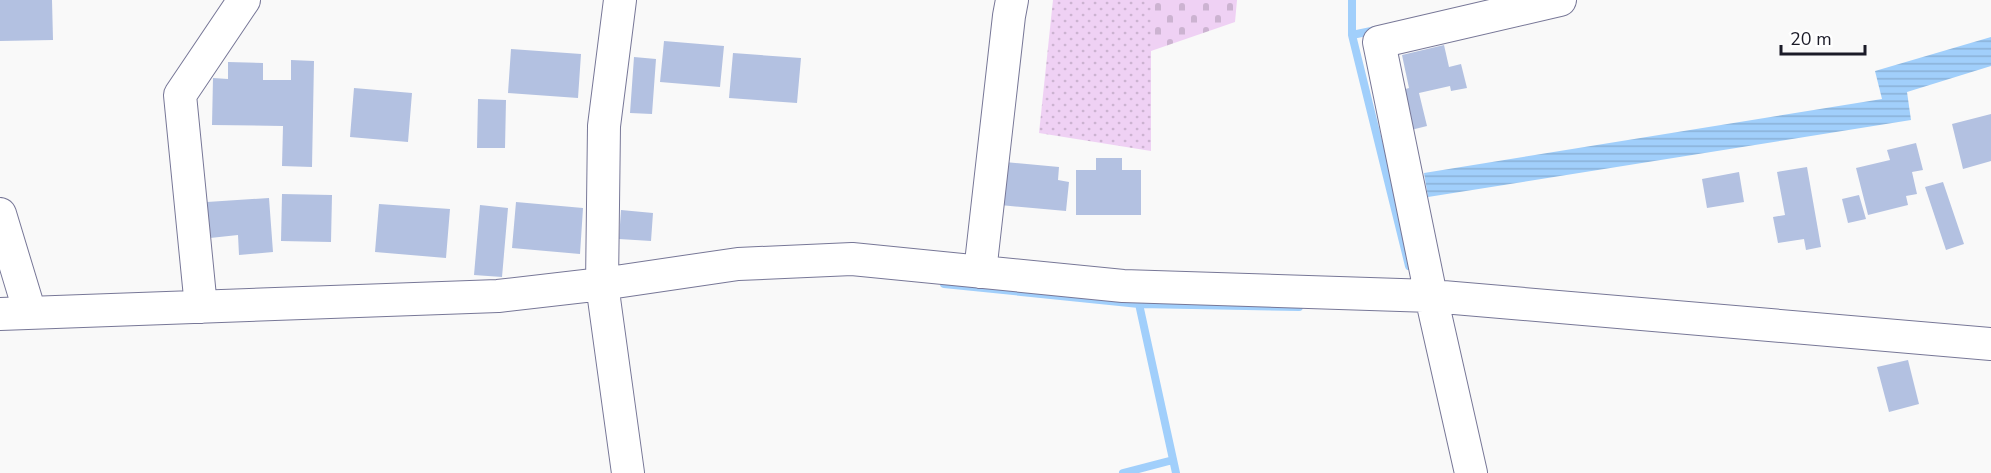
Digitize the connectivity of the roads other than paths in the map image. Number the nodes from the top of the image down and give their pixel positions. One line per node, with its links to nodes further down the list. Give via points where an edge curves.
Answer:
1 (244, 0): 9 (street, via 180,94)
2 (620, 0): 7 (street, via 604,126)
3 (1012, 0): 6 (street)
4 (1560, 0): 8 (street, via 1379,42)
5 (0, 214): 10 (street)
6 (980, 272): 7 (street, via 852,259 738,264); 8 (street, via 1123,286)
7 (602, 284): 9 (street, via 498,296); 12 (street)
8 (1431, 296): 11 (street); 13 (street)
9 (201, 307): 10 (street)
10 (15, 314)
11 (1991, 344)
12 (628, 473)
13 (1472, 473)

